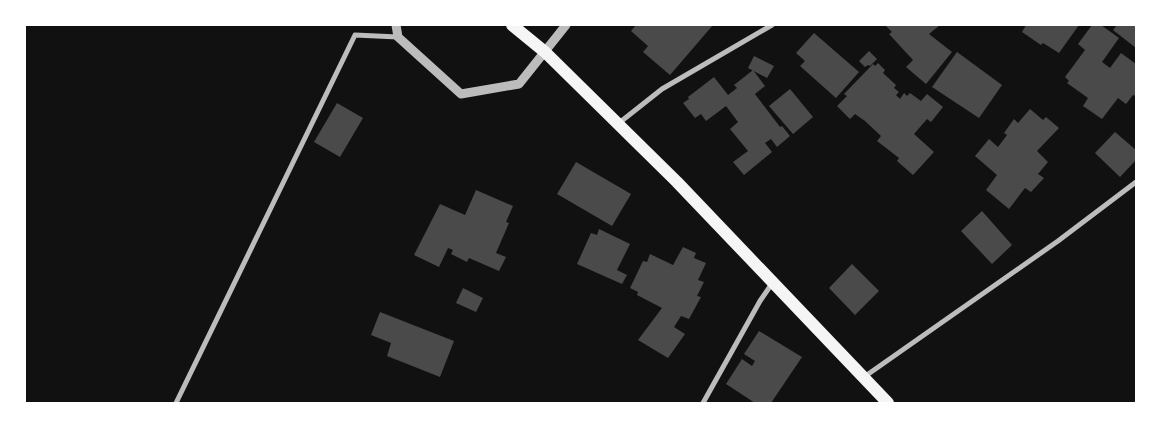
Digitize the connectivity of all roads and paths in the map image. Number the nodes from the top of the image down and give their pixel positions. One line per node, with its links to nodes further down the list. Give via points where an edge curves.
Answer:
1 (396, 25): 5 (street)
2 (512, 25): 6 (main road)
3 (772, 25): 7 (street, via 662,89)
4 (561, 27): 6 (street)
5 (398, 37): 6 (street, via 460,94 519,84); 11 (street, via 355,35)
6 (545, 52): 7 (main road)
7 (618, 124): 9 (main road)
8 (1136, 182): 10 (street, via 1058,241)
9 (773, 282): 10 (main road); 12 (street)
10 (864, 377): 13 (main road)
11 (176, 403)
12 (703, 403)
13 (888, 403)

